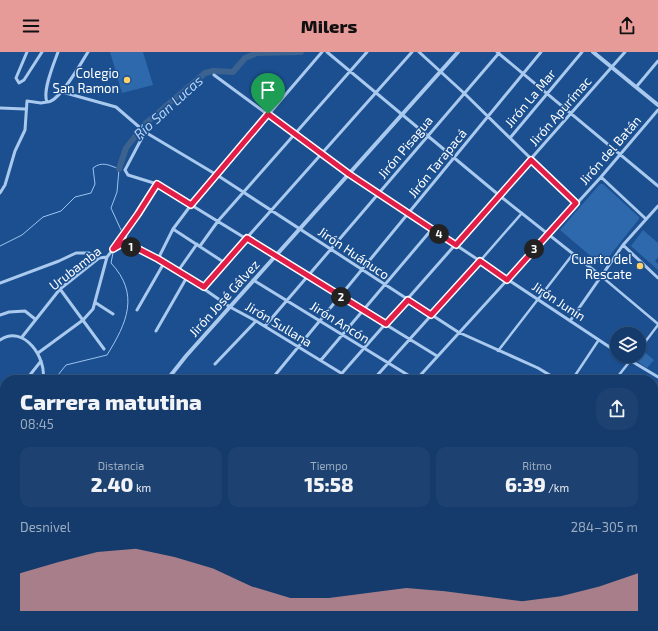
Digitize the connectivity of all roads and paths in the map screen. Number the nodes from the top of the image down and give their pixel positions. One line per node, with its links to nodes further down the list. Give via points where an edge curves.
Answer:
1 (28, 52): 2 (street, via 16,78 18,83)
2 (42, 52)
3 (58, 52): 27 (street, via 49,79)
4 (88, 52): 23 (street)
5 (322, 52): 32 (street)
6 (327, 52): 18 (street)
7 (367, 52): 18 (street)
8 (412, 52): 24 (street)
9 (419, 52): 19 (street)
10 (458, 52): 19 (street, Jirón José Gálvez)
11 (541, 52): 20 (street, Jirón Tarapacá)
12 (582, 52): 26 (street, Jirón La Mar)
13 (593, 52): 17 (street)
14 (625, 52): 17 (street, Jirón Apurímac)
15 (498, 53): 20 (street); 25 (street, Jirón Pisagua)
16 (658, 61): 22 (street)
17 (612, 67): 22 (street); 34 (street, Jirón Apurímac)
18 (351, 71): 24 (street); 37 (street)
19 (441, 72): 25 (street); 33 (street, Jirón José Gálvez)
20 (522, 74): 26 (street); 35 (street, Jirón Tarapacá)
21 (214, 75): 32 (street, Jirón Junín)
22 (637, 86): 28 (street)
23 (62, 92): 27 (street, via 54,100); 36 (street, Jirón Huánuco, via 116,107)
24 (377, 92): 33 (street); 40 (street)
25 (465, 94): 35 (street); 38 (street, Jirón Pisagua)
26 (546, 94): 34 (street); 39 (street, Jirón La Mar)
27 (47, 102): 30 (street, via 30,100 27,101)
28 (658, 105)
29 (0, 108): 30 (street)
30 (25, 109): 50 (street, via 25,130 15,151 5,186)
31 (658, 110): 41 (street, Jirón del Batán)
32 (268, 114): 37 (street, Jirón Junín); 44 (street)
33 (402, 114): 38 (street); 45 (street, Jirón José Gálvez)
34 (570, 114): 41 (street); 43 (street, Jirón Apurímac)
35 (488, 117): 39 (street); 42 (street, Jirón Tarapacá)
36 (144, 132): 44 (street, Jirón Huánuco); 47 (street, via 125,170 130,177)
37 (296, 134): 40 (street, Jirón Junín); 49 (street)
38 (428, 135): 42 (street); 51 (street, Jirón Pisagua)
39 (510, 138): 43 (street)
40 (321, 155): 45 (street, Jirón Junín); 56 (street)
41 (619, 155): 46 (street, Jirón del Batán); 48 (street)
42 (454, 158): 52 (street); 58 (street, Jirón Tarapacá)
43 (531, 160): 52 (street, Jirón Apurímac); 53 (street)
44 (217, 174): 49 (street, Jirón Huánuco); 54 (street)
45 (349, 174): 51 (street, Jirón Junín); 62 (street, Jirón José Gálvez)
46 (601, 177): 53 (street, Jirón del Batán); 59 (street)
47 (157, 184): 54 (street); 64 (street, Urubamba)
48 (658, 186)
49 (245, 192): 56 (street, Jirón Huánuco); 60 (street)
50 (0, 193)
51 (379, 194): 58 (street, Jirón Junín); 72 (street, Jirón Pisagua)
52 (500, 196): 57 (street); 69 (street, Jirón Apurímac)
53 (576, 203): 65 (street, Jirón del Batán)
54 (191, 205): 60 (street); 61 (street)
55 (658, 206): 59 (street)
56 (272, 210): 62 (street, Jirón Huánuco); 66 (street)
57 (523, 213): 65 (street); 78 (street)
58 (408, 214): 63 (street, Jirón Junín); 81 (street, Jirón Tarapacá)
59 (646, 219): 70 (street)
60 (218, 221): 66 (street); 68 (street)
61 (173, 229): 68 (street); 77 (street)
62 (300, 229): 72 (street, Jirón Huánuco); 74 (street, Jirón José Gálvez)
63 (432, 229): 69 (street, Jirón Junín); 90 (street)
64 (126, 233): 67 (street); 71 (street, Urubamba)
65 (549, 234): 73 (street); 88 (street, Jirón del Batán)
66 (247, 238): 74 (street); 80 (street)
67 (125, 242): 71 (street); 77 (street, Jirón Sullana)
68 (198, 245): 80 (street); 82 (street)
69 (456, 245): 78 (street, Jirón Junín); 95 (street, Jirón Apurímac)
70 (624, 246): 84 (street); 86 (street)
71 (113, 249): 75 (street, Urubamba)
72 (331, 250): 81 (street, Jirón Huánuco); 83 (street, Jirón Pisagua)
73 (573, 254): 84 (street); 96 (street)
74 (276, 256): 83 (street); 87 (street, Jirón José Gálvez)
75 (107, 257): 76 (street, Urubamba); 97 (street)
76 (99, 258): 89 (street, via 89,253 76,253 59,262); 92 (street, Urubamba)
77 (158, 259): 79 (street, Jirón Sullana)
78 (480, 261): 88 (street, Jirón Junín); 103 (street)
79 (164, 263): 82 (street, Jirón Sullana); 100 (street)
80 (226, 263): 91 (street)
81 (361, 270): 90 (street, Jirón Huánuco); 93 (street, Jirón Tarapacá)
82 (178, 271): 85 (street, Jirón Sullana)
83 (307, 276): 93 (street); 94 (street, Jirón Pisagua)
84 (601, 276): 108 (street); 110 (street)
85 (187, 277): 91 (street, Jirón Sullana); 112 (street)
86 (658, 278)
87 (253, 280): 94 (street, Jirón Ancón); 98 (street, Jirón José Gálvez)
88 (507, 280): 96 (street, Jirón Junín); 113 (street, Jirón del Batán)
89 (0, 283)
90 (384, 285): 95 (street, Jirón Huánuco); 99 (street)
91 (204, 287): 98 (street, Jirón Sullana)
92 (60, 290): 104 (street, Urubamba); 105 (street)
93 (339, 296): 99 (street); 107 (street, Jirón Tarapacá)
94 (286, 300): 107 (street, Jirón Ancón); 111 (street, Jirón Pisagua)
95 (408, 300): 103 (street, Jirón Huánuco); 109 (street, Jirón Apurímac)
96 (537, 300): 108 (street, Jirón Junín); 124 (street)
97 (96, 303): 101 (street); 105 (street)
98 (230, 307): 106 (street, Jirón Sullana); 136 (street, Jirón José Gálvez)
99 (362, 309): 109 (street); 114 (street)
100 (137, 310)
101 (113, 314)
102 (0, 315): 104 (street, via 26,311)
103 (431, 315): 113 (street, Jirón Huánuco); 116 (street)
104 (36, 319): 115 (street, Urubamba)
105 (84, 320): 123 (street); 125 (street)
106 (256, 320): 111 (street, Jirón Sullana); 132 (street)
107 (318, 321): 114 (street, Jirón Ancón); 120 (street, Jirón Tarapacá)
108 (570, 321): 119 (street, Jirón Junín)
109 (386, 324): 116 (street); 121 (street, Jirón Apurímac)
110 (658, 324): 118 (street)
111 (265, 326): 120 (street, Jirón Sullana)
112 (156, 331)
113 (458, 332): 124 (street, Jirón Huánuco); 126 (street, Jirón del Batán)
114 (341, 334): 121 (street, Jirón Ancón); 127 (street)
115 (22, 337): 117 (street, via 8,335); 125 (street)
116 (410, 339): 126 (street); 129 (street)
117 (0, 340)
118 (646, 340)
119 (598, 341): 122 (street, Jirón Junín); 142 (street)
120 (297, 346): 127 (street, Jirón Sullana); 137 (street, Jirón Tarapacá)
121 (364, 348): 129 (street, Jirón Ancón); 133 (street, Jirón Apurímac)
122 (610, 348)
123 (104, 349)
124 (498, 351): 141 (street, Jirón Huánuco)
125 (38, 353): 128 (street)
126 (437, 356): 140 (street, Jirón del Batán)
127 (321, 360): 133 (street, Jirón Sullana)
128 (41, 361): 134 (street); 135 (street)
129 (388, 363): 138 (street); 139 (street, Jirón Ancón)
130 (628, 363): 143 (street)
131 (634, 363): 144 (street)
132 (215, 364)
133 (342, 373)
134 (30, 375)
135 (43, 375)
136 (171, 375)
137 (275, 375)
138 (377, 375)
139 (408, 375)
140 (420, 375)
141 (550, 375)
142 (575, 375)
143 (619, 375)
144 (654, 375)

